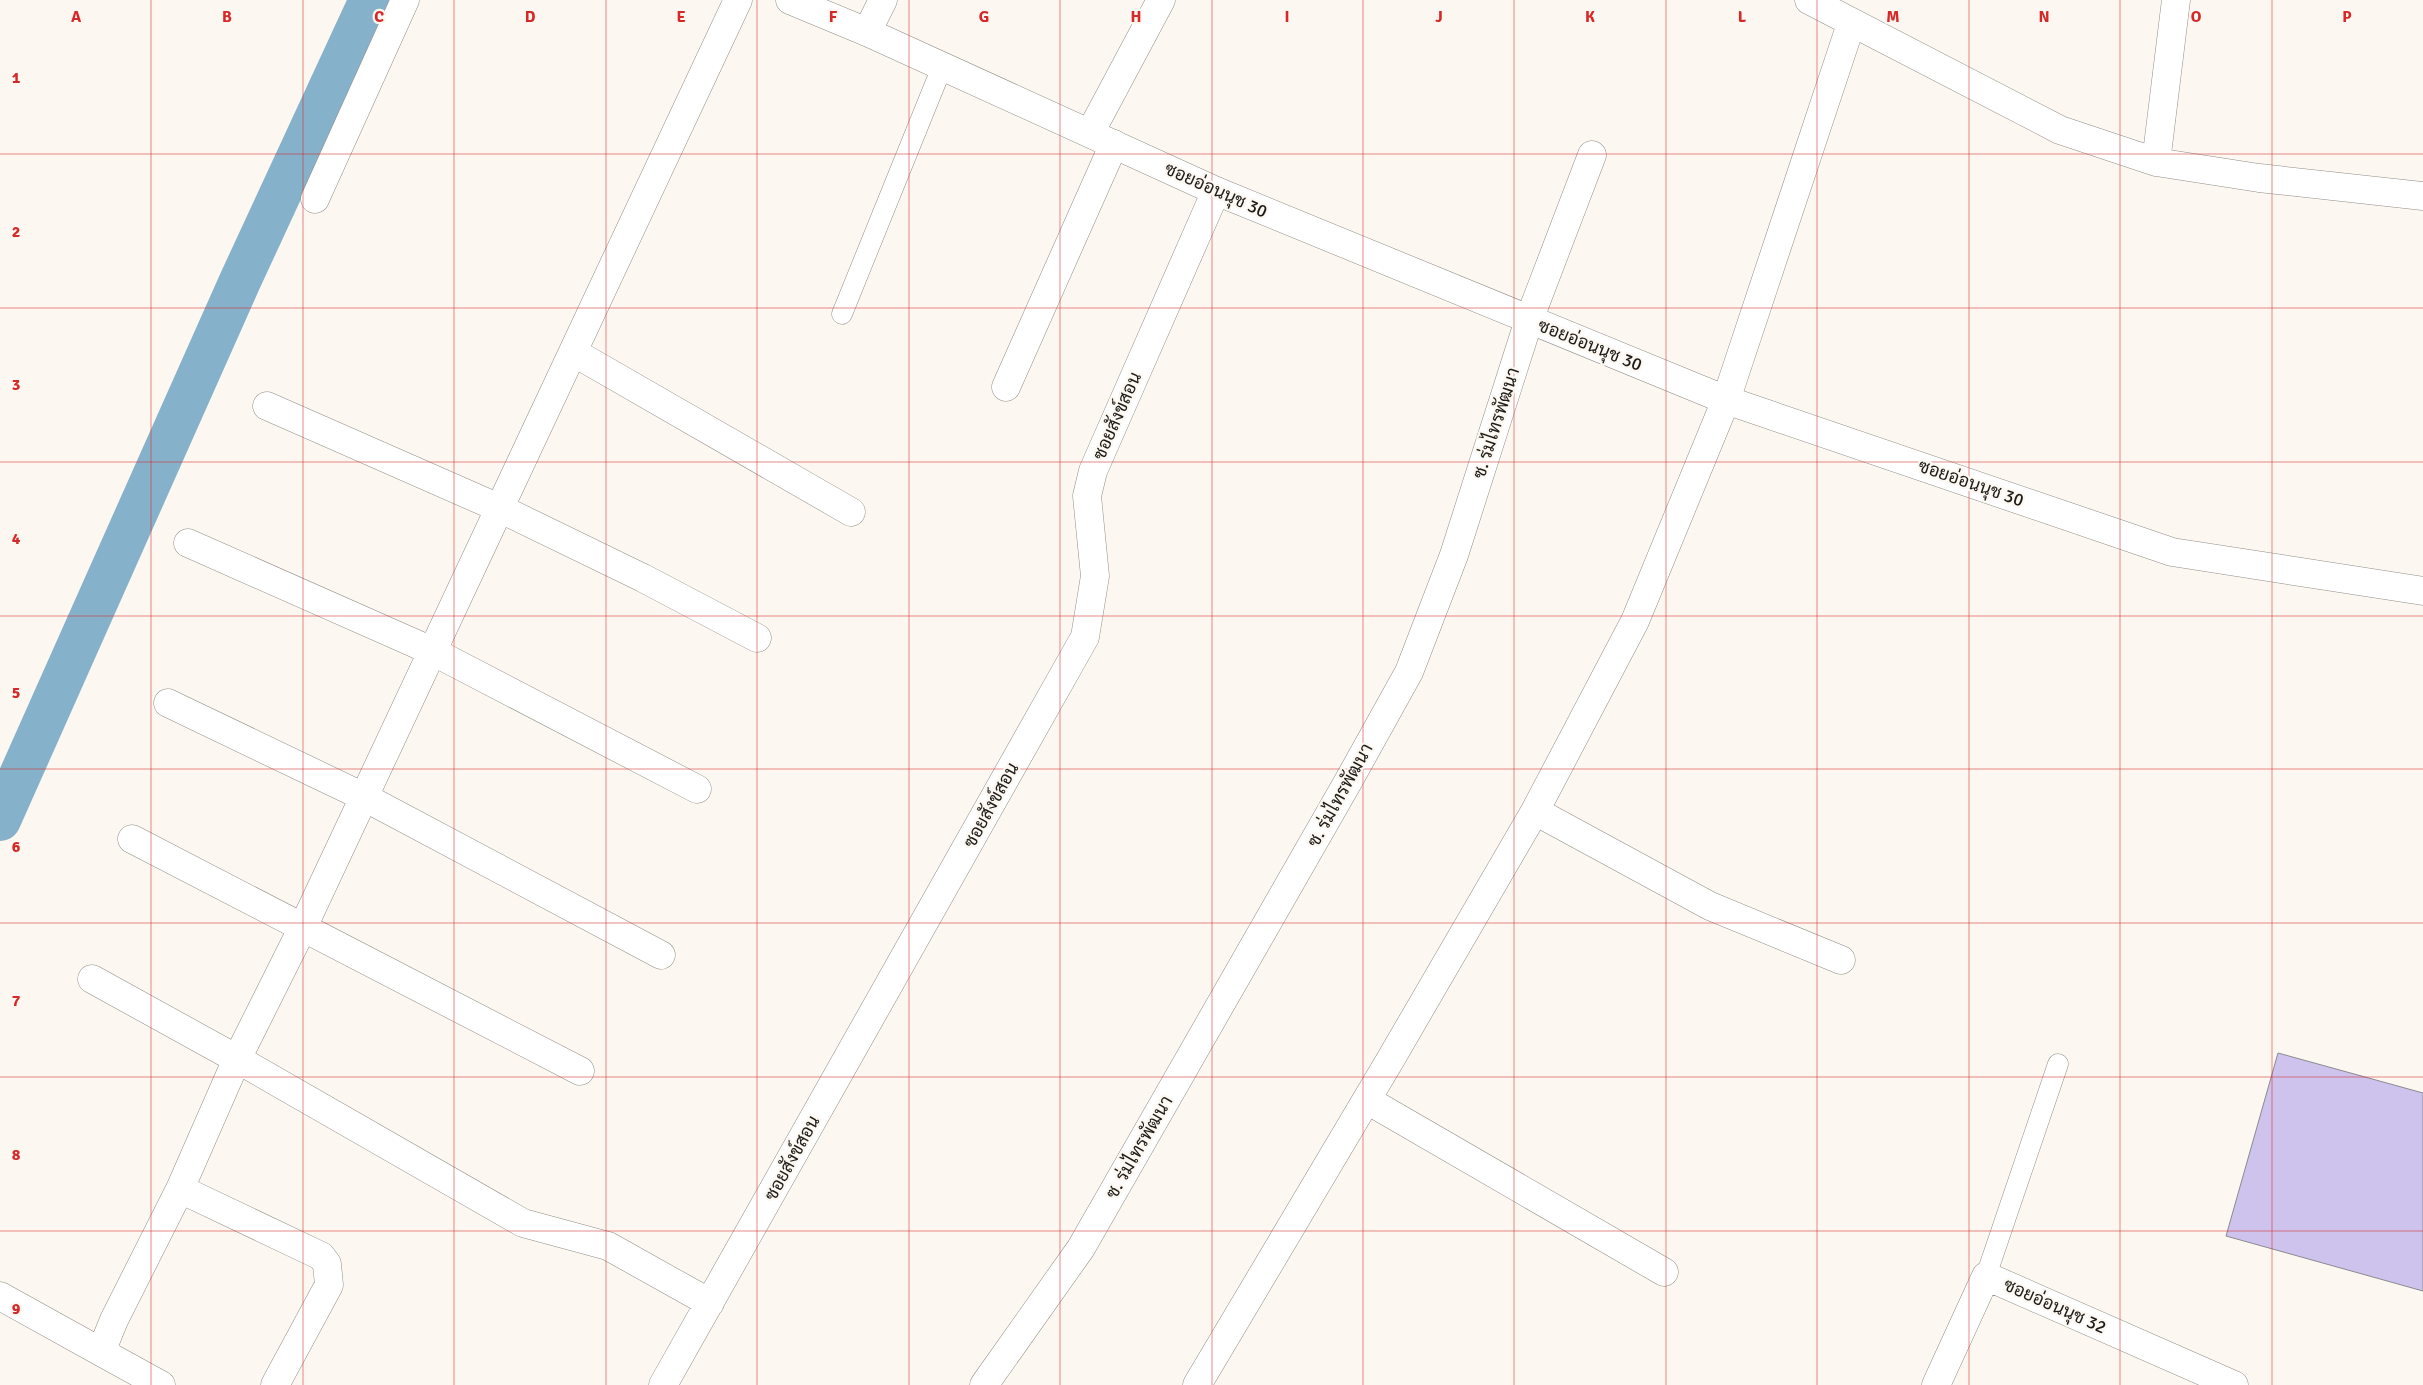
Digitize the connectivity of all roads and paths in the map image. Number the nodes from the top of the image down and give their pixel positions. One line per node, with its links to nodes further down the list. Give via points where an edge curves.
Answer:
1 (405, 0): 16 (street)
2 (738, 0): 19 (street)
3 (790, 0): 9 (street, ซอยอ่อนนุช 30)
4 (883, 0): 9 (street)
5 (1161, 0): 11 (street)
6 (1809, 0): 8 (street)
7 (2176, 0): 13 (street)
8 (1852, 24): 13 (street, via 2060,130); 21 (street)
9 (867, 32): 10 (street, ซอยอ่อนนุช 30)
10 (942, 67): 11 (street, ซอยอ่อนนุช 30); 17 (lane)
11 (1102, 139): 14 (street, ซอยอ่อนนุช 30); 20 (street)
12 (1592, 156): 18 (street, ซ. ร่มไทรพัฒนา)
13 (2156, 162): 15 (street, via 2259,178)
14 (1216, 191): 18 (street, ซอยอ่อนนุช 30); 46 (street, ซอยสังข์สอน, via 1093,470 1087,496 1095,576 1085,637)
15 (2423, 196)
16 (315, 199)
17 (842, 314)
18 (1529, 320): 21 (street, ซอยอ่อนนุช 30); 51 (street, ซ. ร่มไทรพัฒนา, via 1454,555 1409,672 1081,1248)
19 (573, 352): 23 (street); 24 (street)
20 (1006, 386)
21 (1726, 400): 26 (street, ซอยอ่อนนุช 30, via 2172,552); 32 (street, via 1635,621)
22 (267, 406): 23 (street)
23 (499, 508): 27 (street); 28 (street)
24 (851, 512)
25 (188, 543): 28 (street)
26 (2423, 591)
27 (757, 638)
28 (432, 651): 30 (street); 31 (street)
29 (168, 703): 31 (street)
30 (697, 789)
31 (364, 797): 34 (street); 35 (street)
32 (1535, 811): 36 (street, via 1710,906); 41 (street)
33 (132, 839): 34 (street)
34 (303, 927): 38 (street); 40 (street)
35 (661, 955)
36 (1841, 960)
37 (92, 979): 38 (street)
38 (237, 1059): 42 (street); 46 (street, via 523,1223 608,1246)
39 (2058, 1064): 44 (lane)
40 (580, 1071)
41 (1367, 1100): 43 (street); 52 (street)
42 (180, 1190): 47 (street); 49 (street, via 321,1256 327,1264 329,1285)
43 (1664, 1272)
44 (1986, 1276): 53 (street, ซอยอ่อนนุช 32); 54 (street, ซอยอ่อนนุช 32)
45 (0, 1296): 47 (street)
46 (710, 1303): 50 (street, ซอยสังข์สอน)
47 (101, 1352): 48 (street)
48 (161, 1385)
49 (275, 1385)
50 (663, 1385)
51 (984, 1385)
52 (1197, 1385)
53 (1936, 1385)
54 (2234, 1385)

